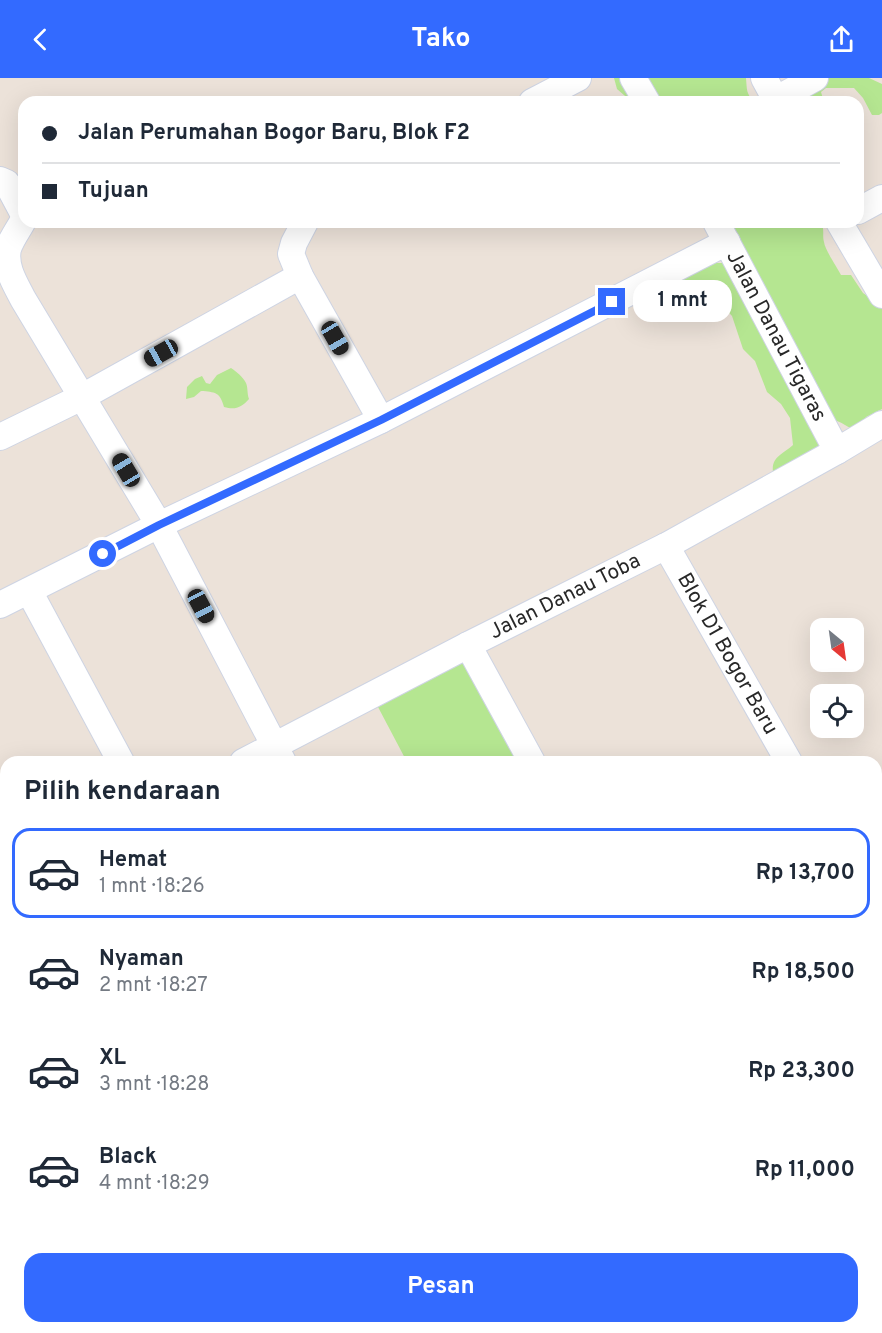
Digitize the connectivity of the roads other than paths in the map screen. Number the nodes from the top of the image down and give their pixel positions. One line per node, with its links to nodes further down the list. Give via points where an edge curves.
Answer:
1 (578, 78): 5 (street)
2 (633, 78): 6 (street)
3 (815, 78): 4 (street)
4 (772, 93)
5 (544, 96)
6 (643, 96)
7 (0, 180): 9 (street, via 7,183)
8 (882, 198): 10 (street)
9 (18, 205)
10 (864, 208)
11 (19, 228): 17 (street, via 8,251 11,275)
12 (302, 228): 15 (street, via 291,254)
13 (843, 228): 16 (street)
14 (722, 232): 18 (street); 21 (street, Jalan Danau Tigaras)
15 (300, 276): 17 (street); 18 (street)
16 (882, 295)
17 (82, 397): 20 (street); 22 (street)
18 (381, 420): 22 (street)
19 (881, 426): 21 (street, Jalan Danau Toba)
20 (0, 437)
21 (837, 451): 23 (street, Jalan Danau Toba)
22 (159, 525): 24 (street); 27 (street)
23 (666, 546): 26 (street, Jalan Danau Toba); 30 (street, Blok D1 Bogor Baru)
24 (29, 591): 25 (street); 28 (street)
25 (0, 606)
26 (468, 645): 27 (street, Jalan Danau Toba); 29 (street)
27 (279, 754)
28 (118, 756)
29 (529, 756)
30 (786, 756)

